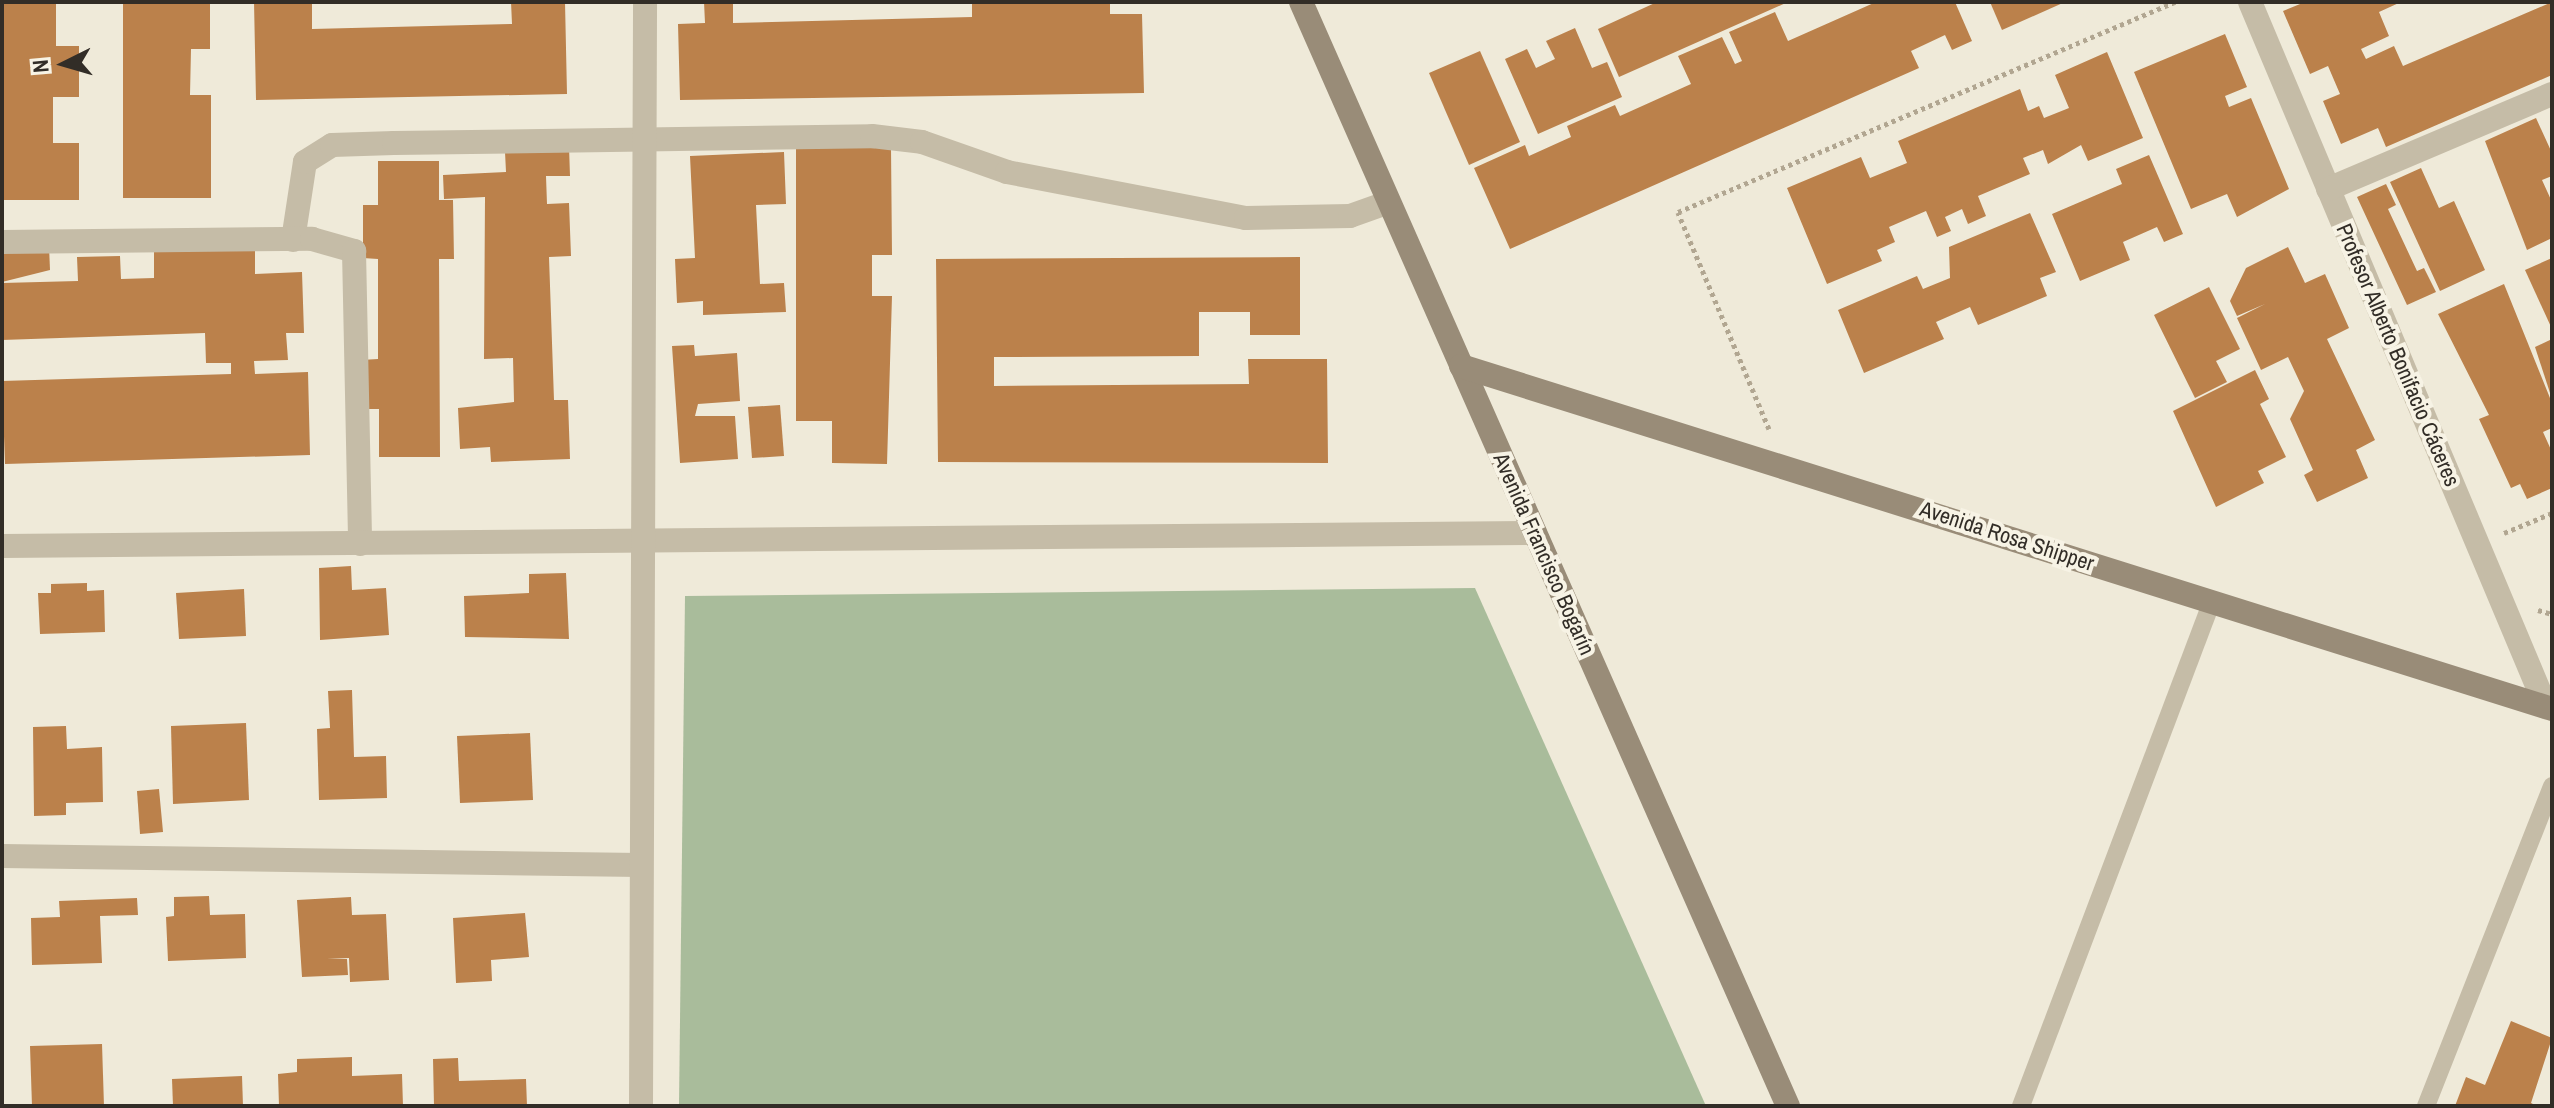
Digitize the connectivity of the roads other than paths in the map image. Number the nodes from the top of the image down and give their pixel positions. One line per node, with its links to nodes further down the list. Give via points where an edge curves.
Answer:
1 (645, 2): 5 (street)
2 (1301, 2): 7 (street, Avenida Francisco Bogarín)
3 (2250, 2): 6 (street, Profesor Alberto Bonifacio Cáceres)
4 (2552, 94): 6 (street)
5 (644, 140): 7 (street, via 922,142 1007,172 1246,218 1350,216); 8 (street, via 332,145 305,162); 12 (street)
6 (2328, 189): 16 (street, Profesor Alberto Bonifacio Cáceres)
7 (1389, 202): 10 (street, Avenida Francisco Bogarín)
8 (293, 240): 9 (street); 13 (street, via 354,251)
9 (2, 242)
10 (1461, 366): 11 (street, Avenida Francisco Bogarín); 15 (street, Avenida Rosa Shipper)
11 (1535, 533): 12 (street); 21 (street, Avenida Francisco Bogarín)
12 (643, 542): 13 (street); 19 (street)
13 (360, 544): 14 (street)
14 (2, 546)
15 (2212, 601): 16 (street, Avenida Rosa Shipper); 22 (lane)
16 (2549, 708)
17 (2552, 786): 23 (lane)
18 (2, 856): 19 (street)
19 (641, 865): 20 (street)
20 (641, 1106)
21 (1788, 1106)
22 (2021, 1106)
23 (2426, 1106)

